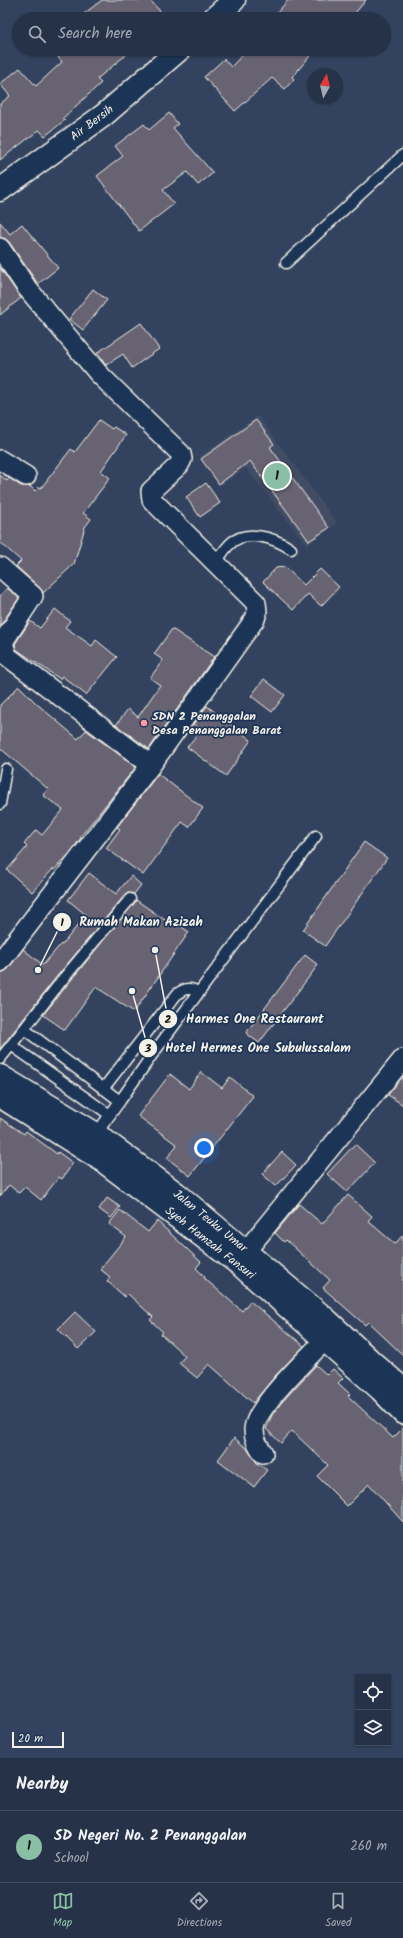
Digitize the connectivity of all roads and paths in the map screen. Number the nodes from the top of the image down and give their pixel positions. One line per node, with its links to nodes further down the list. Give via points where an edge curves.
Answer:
1 (234, 0): 2 (main road)
2 (221, 12)
3 (172, 56): 5 (main road, Air Bersih, via 104,115)
4 (403, 155): 7 (lane)
5 (0, 190)
6 (0, 248): 11 (street, via 27,288 99,374 181,454 179,464 151,491 150,495 152,500)
7 (286, 263)
8 (0, 460): 9 (street)
9 (26, 476)
10 (291, 549): 11 (lane, via 280,542 258,536 242,537 229,544)
11 (216, 563): 13 (street, via 256,603 255,619)
12 (0, 567): 13 (street, via 33,596 3,642 7,656)
13 (151, 765): 18 (street)
14 (6, 769): 15 (lane)
15 (0, 804)
16 (316, 836): 19 (lane)
17 (130, 899): 20 (lane)
18 (0, 962)
19 (199, 993): 25 (lane, via 187,989 177,994); 27 (lane)
20 (24, 1029): 21 (lane); 25 (lane)
21 (11, 1045): 22 (lane); 28 (lane)
22 (0, 1059)
23 (403, 1059): 30 (street)
24 (0, 1076): 29 (main road, Jalan Teuku Umar)
25 (103, 1089): 27 (lane)
26 (0, 1096): 31 (main road, Syeh Hamzah Fansuri, via 103,1161 239,1264)
27 (120, 1101): 28 (lane)
28 (110, 1114): 29 (lane)
29 (96, 1134): 30 (main road, Jalan Teuku Umar, via 176,1193)
30 (246, 1250): 32 (main road, Jalan Teuku Umar)
31 (326, 1340): 33 (main road, Syeh Hamzah Fansuri); 34 (street, via 273,1396 258,1417 254,1429 255,1440)
32 (403, 1389)
33 (403, 1413)
34 (263, 1453)

